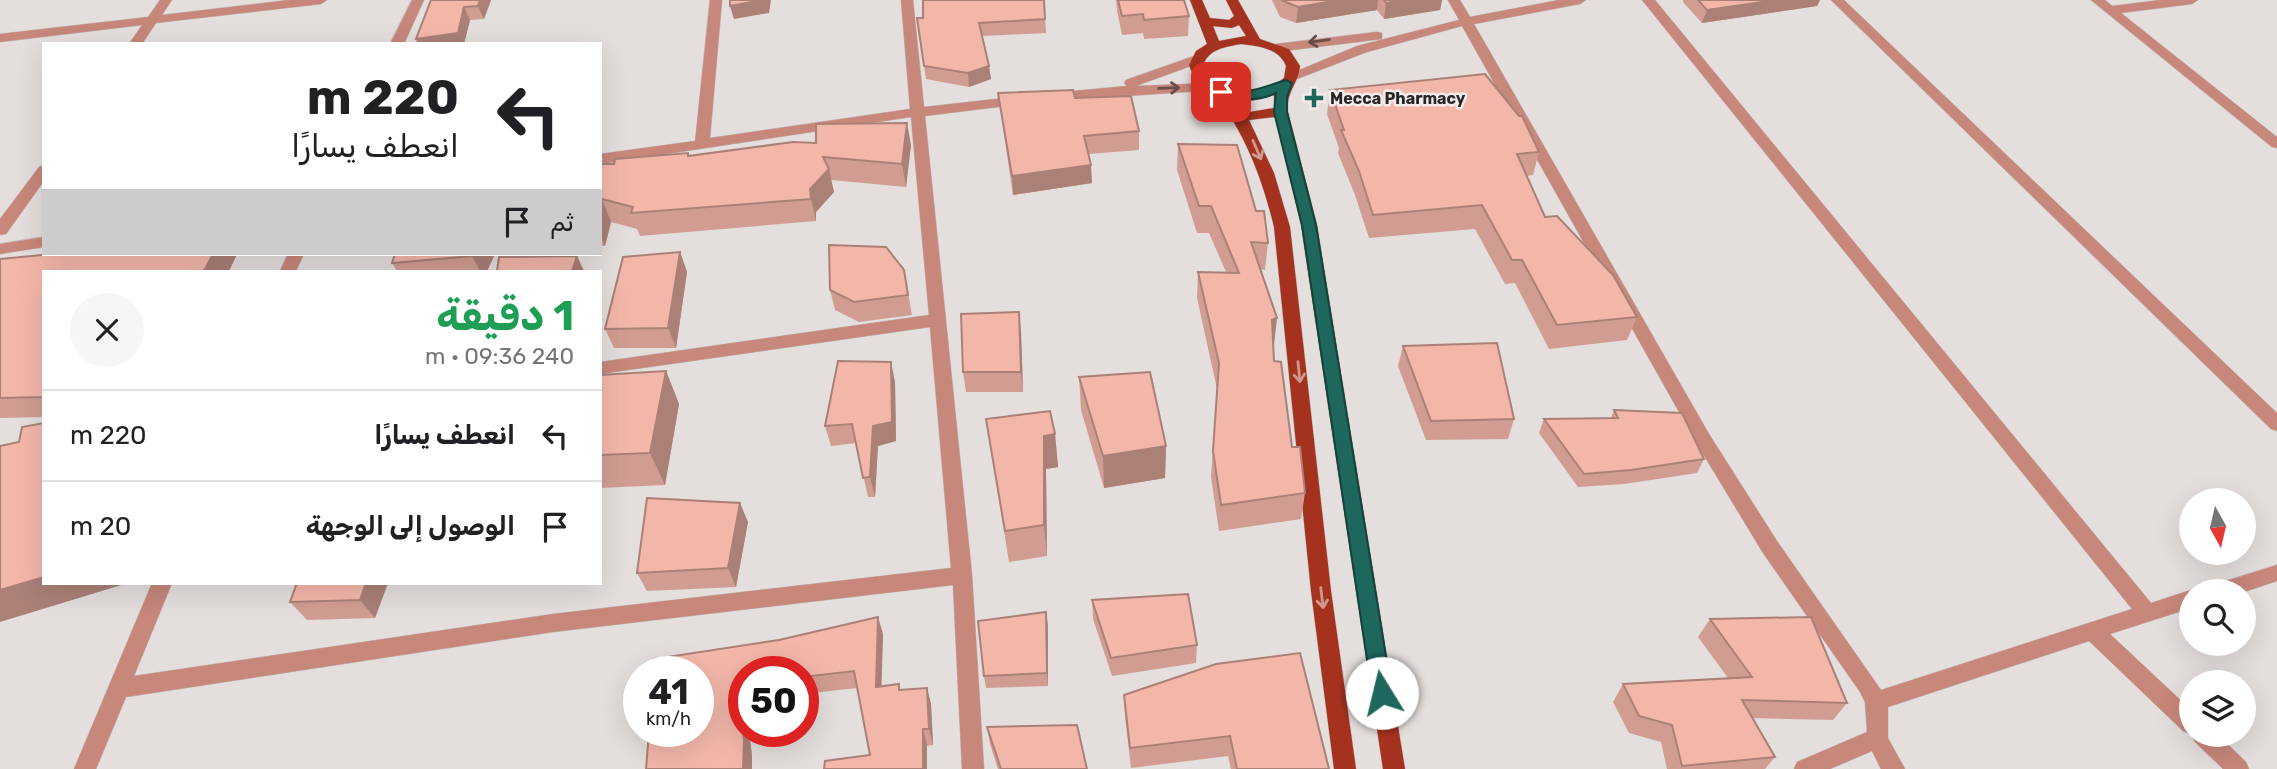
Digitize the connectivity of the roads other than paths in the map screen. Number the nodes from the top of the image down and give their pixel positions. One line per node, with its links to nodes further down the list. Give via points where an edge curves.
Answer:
1 (166, 0): 16 (street)
2 (321, 0): 16 (street)
3 (418, 0): 23 (street)
4 (716, 0): 33 (street)
5 (907, 0): 30 (street)
6 (1196, 0): 18 (main road)
7 (1232, 0): 15 (main road)
8 (1454, 0): 17 (street)
9 (1580, 0): 17 (street)
10 (1648, 0): 48 (street)
11 (1837, 0): 42 (street)
12 (2097, 0): 14 (street)
13 (2192, 0): 14 (street)
14 (2110, 10): 34 (street)
15 (1241, 17): 18 (main road, via 1231,24); 21 (main road)
16 (153, 20): 20 (street); 22 (street)
17 (1466, 21): 19 (street); 51 (street, via 1703,439 1770,547 1860,671)
18 (1207, 22): 24 (main road)
19 (1412, 34): 25 (street, one-way to 25); 27 (street, via 1329,59)
20 (0, 38)
21 (1255, 41): 24 (main road); 25 (main road)
22 (136, 42)
23 (398, 42)
24 (1214, 45): 26 (main road)
25 (1276, 48): 27 (main road, via 1292,65)
26 (1197, 59): 28 (main road, via 1197,74); 29 (street, via 1142,80)
27 (1289, 80): 28 (main road, via 1264,94 1235,95); 31 (main road, via 1280,97)
28 (1216, 89): 29 (street, one-way to 28); 32 (main road)
29 (1079, 94): 30 (street)
30 (919, 112): 33 (street); 40 (street)
31 (1281, 112): 32 (main road); 58 (main road, via 1309,225)
32 (1242, 118): 57 (main road, one-way to 57, via 1266,173 1282,227)
33 (702, 144): 35 (street)
34 (2277, 144)
35 (602, 159)
36 (42, 173): 37 (street)
37 (0, 230)
38 (42, 242): 39 (street)
39 (0, 249)
40 (937, 320): 41 (street); 44 (street)
41 (602, 368)
42 (2277, 424)
43 (2277, 573): 45 (street)
44 (962, 575): 50 (street, via 553,623); 56 (street)
45 (2256, 580)
46 (161, 585): 50 (street)
47 (2179, 603): 48 (street)
48 (2147, 613): 49 (street)
49 (2094, 632): 51 (street); 52 (street)
50 (120, 688): 55 (street)
51 (1876, 701): 53 (street)
52 (2179, 713)
53 (1877, 738): 59 (street); 60 (street)
54 (2215, 747): 61 (street)
55 (85, 769)
56 (973, 769)
57 (1345, 769)
58 (1394, 769)
59 (1805, 769)
60 (1894, 769)
61 (2238, 769)

